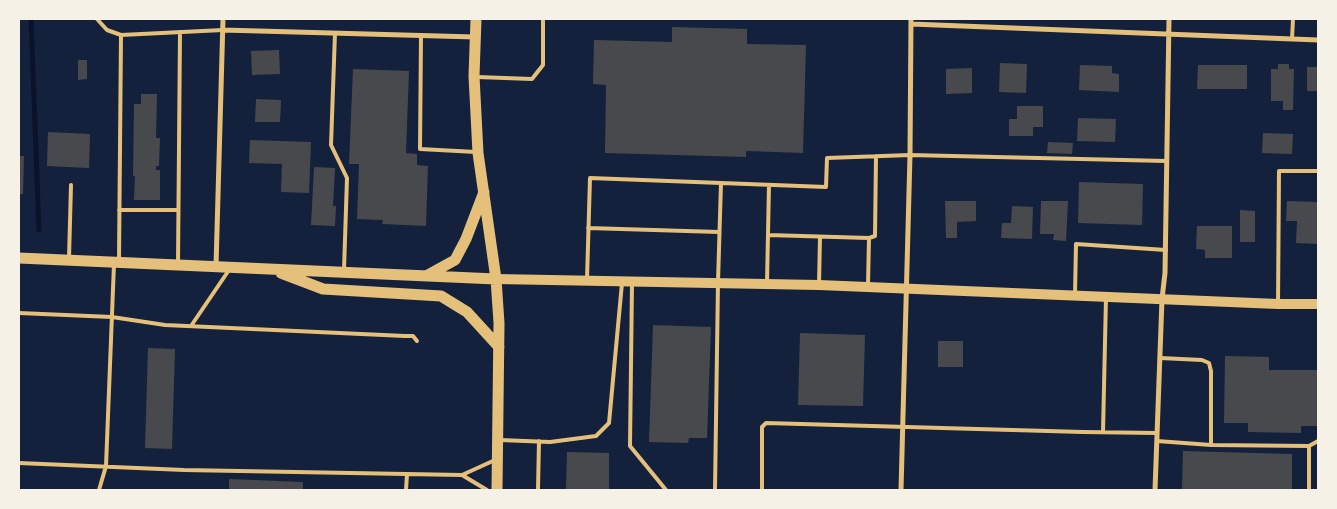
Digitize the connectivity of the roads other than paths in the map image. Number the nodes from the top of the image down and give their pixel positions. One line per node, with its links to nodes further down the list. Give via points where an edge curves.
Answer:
1 (97, 19): 12 (lane, via 107,30)
2 (223, 19): 8 (street)
3 (476, 19): 14 (main road)
4 (544, 19): 17 (lane, via 543,65 532,79)
5 (1169, 19): 11 (street)
6 (1293, 19): 15 (lane)
7 (911, 21): 11 (street); 19 (street)
8 (223, 30): 9 (lane); 10 (street); 39 (street)
9 (180, 32): 12 (lane); 28 (lane)
10 (336, 33): 13 (street); 42 (lane, via 331,145 347,178)
11 (1169, 34): 15 (street); 21 (street)
12 (121, 35): 27 (lane)
13 (421, 36): 14 (street); 18 (lane, via 420,149)
14 (475, 38): 17 (main road)
15 (1292, 39): 16 (street)
16 (1318, 40)
17 (474, 76): 18 (main road)
18 (478, 153): 26 (main road)
19 (910, 155): 20 (lane); 21 (lane); 51 (street)
20 (876, 156): 25 (lane, via 826,158 826,187); 33 (lane, via 875,236)
21 (1166, 162): 34 (street)
22 (1318, 171): 55 (lane, via 1279,171)
23 (721, 183): 25 (lane); 29 (lane, via 590,178); 30 (lane)
24 (71, 185): 36 (lane)
25 (769, 185): 31 (lane)
26 (485, 191): 43 (main road, via 455,260); 44 (main road)
27 (119, 210): 28 (lane); 37 (lane)
28 (178, 210): 38 (lane)
29 (588, 228): 30 (lane); 45 (lane)
30 (720, 232): 47 (lane)
31 (768, 236): 32 (lane); 48 (lane)
32 (820, 237): 33 (lane); 49 (lane)
33 (869, 238): 50 (lane)
34 (1166, 250): 52 (lane, via 1076,244); 54 (street)
35 (19, 258): 36 (main road)
36 (69, 260): 37 (main road)
37 (116, 262): 38 (main road); 58 (lane)
38 (178, 265): 39 (main road)
39 (216, 267): 40 (main road)
40 (231, 267): 41 (main road); 59 (lane)
41 (270, 269): 42 (main road); 61 (main road, via 323,288 441,296 467,312)
42 (344, 272): 43 (main road)
43 (426, 276): 44 (main road)
44 (496, 279): 45 (main road); 61 (main road)
45 (587, 280): 46 (main road)
46 (627, 281): 47 (main road); 67 (lane, via 609,424 596,436); 82 (lane, via 630,446)
47 (718, 282): 48 (main road); 83 (lane)
48 (767, 283): 49 (main road)
49 (819, 285): 50 (main road)
50 (868, 286): 51 (main road)
51 (907, 288): 52 (main road); 63 (street)
52 (1075, 295): 53 (main road)
53 (1106, 297): 54 (main road); 64 (lane)
54 (1162, 299): 55 (main road); 62 (street)
55 (1278, 304): 56 (main road)
56 (1318, 304)
57 (19, 313): 58 (lane)
58 (112, 316): 59 (lane); 74 (lane)
59 (191, 326): 60 (lane, via 413,336)
60 (417, 341)
61 (499, 347): 66 (main road)
62 (1160, 358): 65 (street); 70 (lane, via 1209,363)
63 (903, 427): 64 (lane); 84 (lane, via 766,423 762,427); 85 (street)
64 (1103, 432): 65 (lane)
65 (1158, 433): 68 (street)
66 (498, 440): 67 (lane); 72 (main road)
67 (539, 441): 81 (lane)
68 (1157, 441): 70 (lane); 86 (street)
69 (1318, 441): 71 (lane)
70 (1211, 445): 71 (lane)
71 (1309, 446): 87 (lane)
72 (498, 459): 76 (lane); 80 (main road)
73 (19, 463): 74 (lane)
74 (106, 466): 75 (lane); 77 (lane)
75 (407, 474): 76 (lane); 78 (lane)
76 (462, 475): 79 (lane)
77 (99, 490)
78 (406, 490)
79 (487, 490)
80 (497, 490)
81 (538, 490)
82 (666, 490)
83 (715, 490)
84 (762, 490)
85 (901, 490)
86 (1155, 490)
87 (1309, 490)

